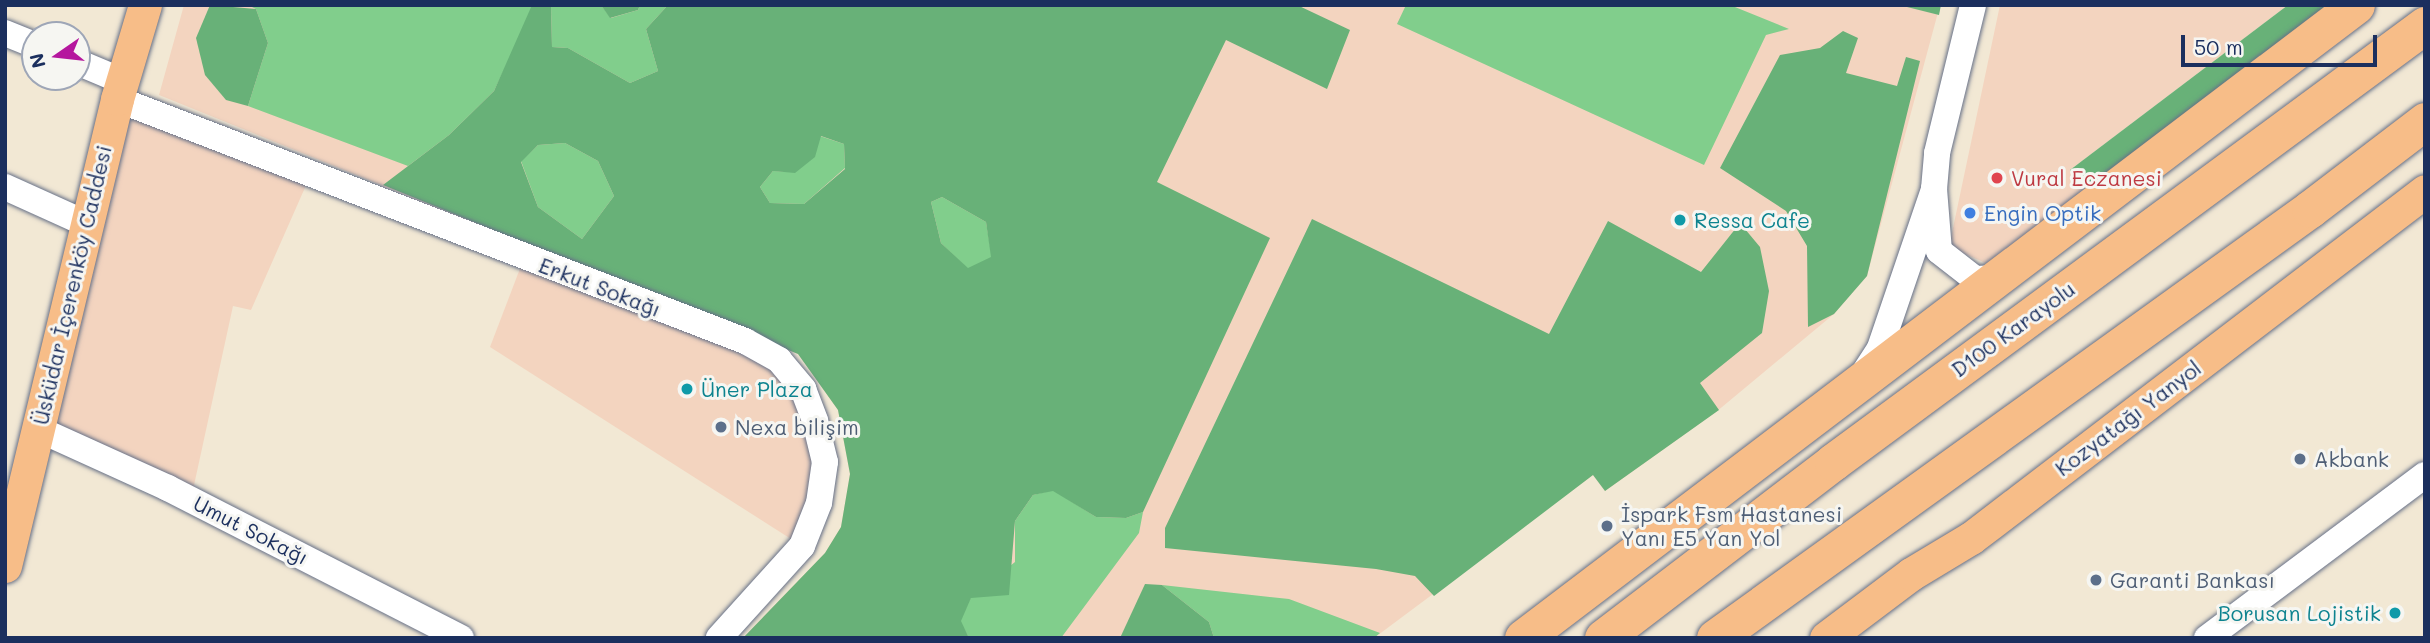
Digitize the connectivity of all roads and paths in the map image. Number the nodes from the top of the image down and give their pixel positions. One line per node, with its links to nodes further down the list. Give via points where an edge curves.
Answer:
1 (145, 5): 6 (main road, Üsküdar İçerenköy Caddesi)
2 (1973, 5): 9 (street, via 1937,153)
3 (2356, 5): 12 (highway)
4 (2425, 24): 21 (highway, D100 Karayolu, via 1833,462)
5 (91, 71): 6 (street, Erkut Sokağı)
6 (119, 90): 11 (main road, Üsküdar İçerenköy Caddesi); 19 (street, Erkut Sokağı, via 745,341 779,360 803,389 815,421 825,462 819,503 802,546)
7 (2425, 121): 22 (highway)
8 (5, 187): 11 (street)
9 (1934, 189): 12 (street, via 1939,251 1975,279); 13 (street, via 1880,348)
10 (2425, 191): 16 (main road, Kozyatağı Yanyol)
11 (87, 224): 14 (main road, Üsküdar İçerenköy Caddesi)
12 (2001, 278): 13 (highway)
13 (1851, 393): 20 (highway)
14 (38, 429): 17 (main road, Üsküdar İçerenköy Caddesi); 18 (street, Umut Sokağı, via 169,488)
15 (2425, 475): 25 (street)
16 (1971, 538): 23 (main road, Kozyatağı Yanyol, via 1911,574); 24 (main road, via 1937,578)
17 (5, 566)
18 (461, 638)
19 (719, 638)
20 (1523, 638)
21 (1604, 638)
22 (1715, 638)
23 (1826, 638)
24 (1859, 638)
25 (2207, 638)

